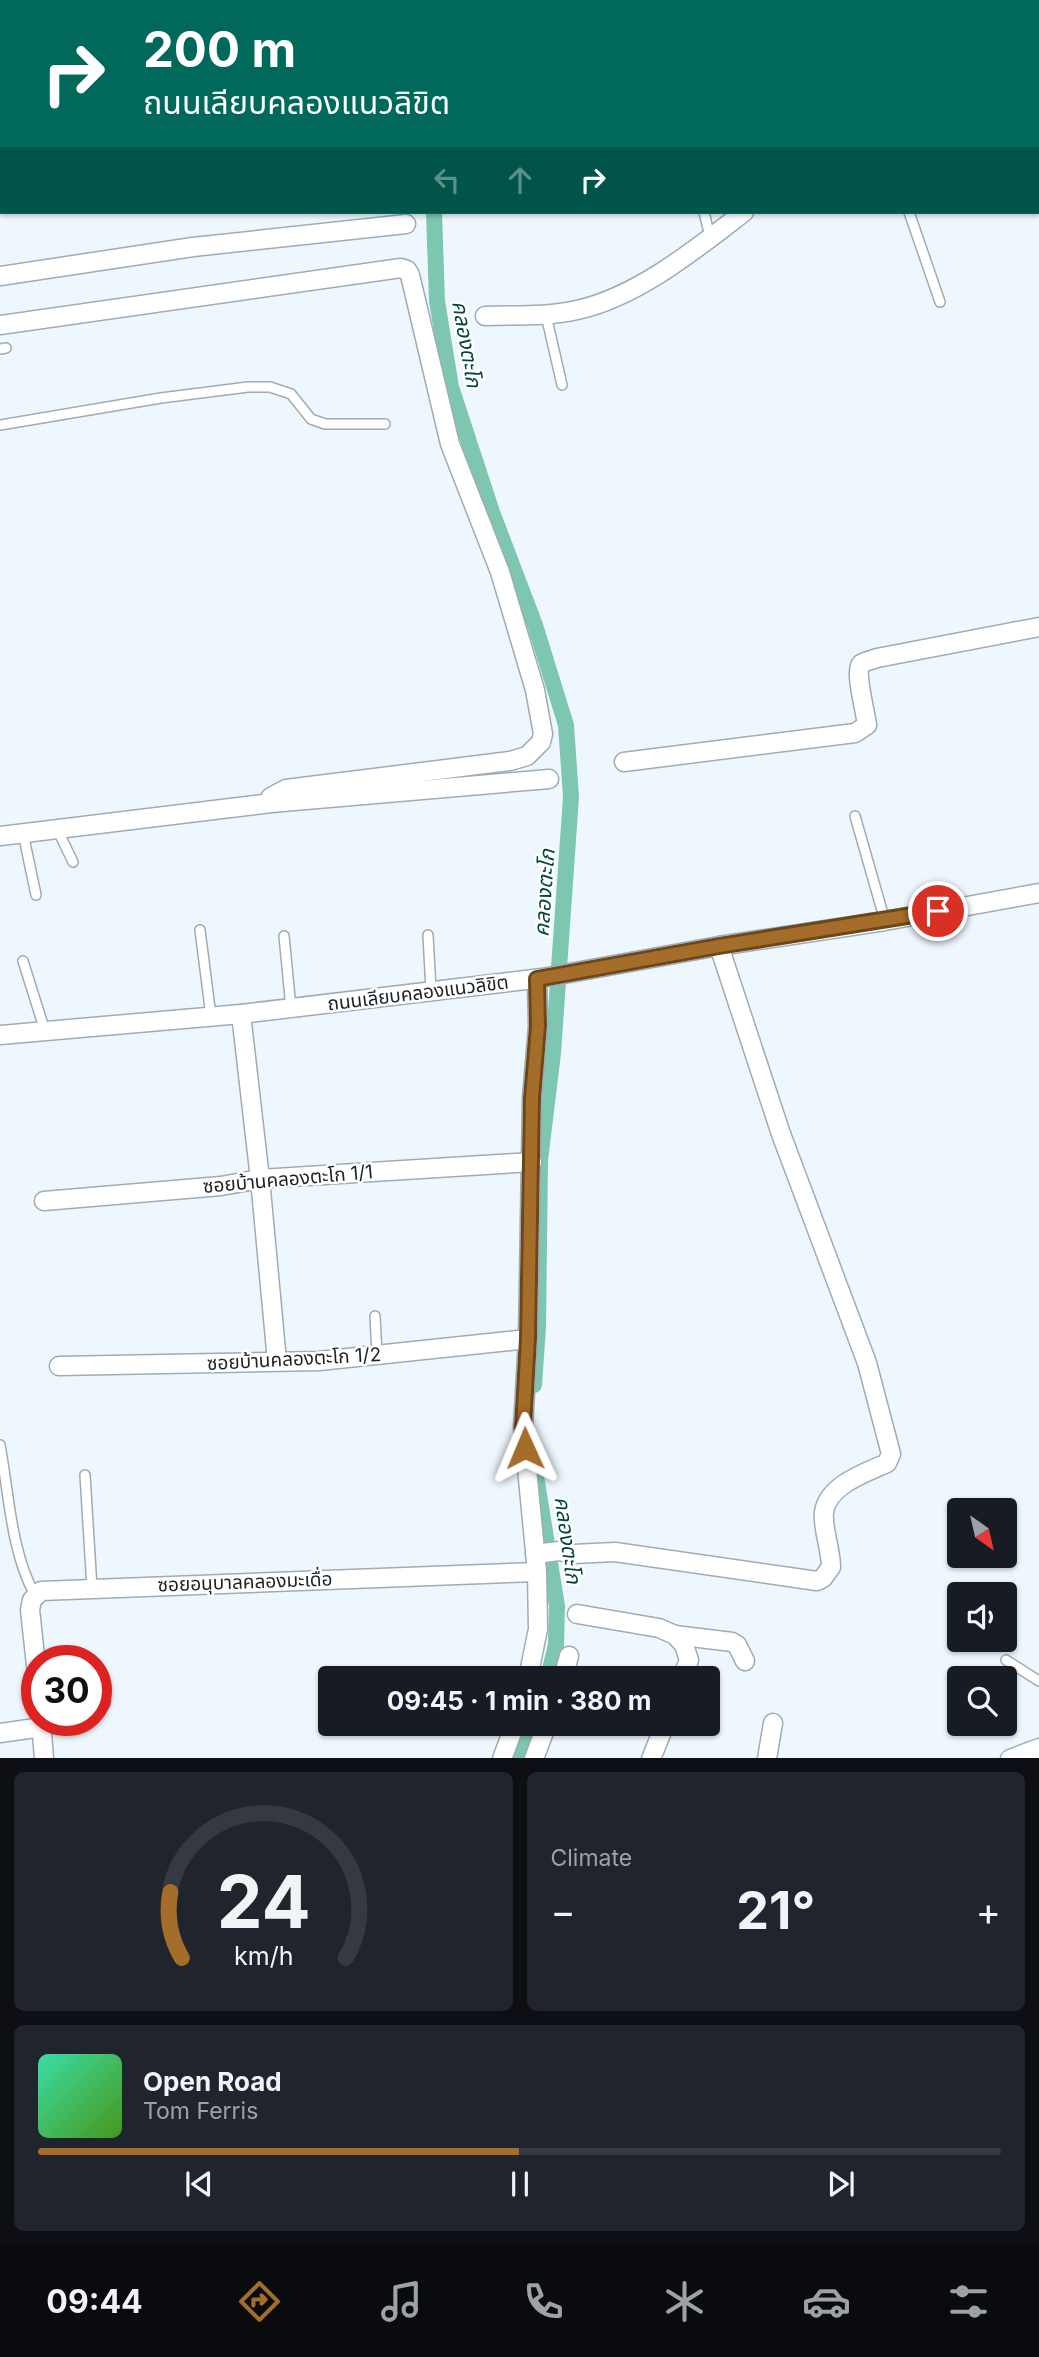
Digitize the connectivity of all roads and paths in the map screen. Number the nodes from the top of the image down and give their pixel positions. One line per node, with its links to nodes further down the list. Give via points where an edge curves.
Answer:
1 (704, 214): 5 (lane)
2 (741, 214): 5 (street)
3 (910, 214): 7 (lane)
4 (406, 224): 6 (street, via 193,247)
5 (710, 237): 8 (street, via 620,295 578,310)
6 (0, 276)
7 (940, 302)
8 (546, 315): 9 (street); 11 (lane)
9 (485, 316)
10 (0, 325): 17 (street, via 401,268 410,275 450,443 500,572 535,690 541,742 527,756 510,761 286,789 271,797)
11 (562, 385)
12 (385, 424): 13 (lane, via 325,424 311,419 291,394 270,387 248,387)
13 (0, 425)
14 (1039, 627): 15 (street, via 862,663 858,668 867,725 855,733)
15 (624, 762)
16 (549, 779): 17 (street)
17 (271, 803): 19 (street)
18 (855, 816): 25 (lane)
19 (57, 829): 20 (street); 22 (lane)
20 (23, 833): 21 (street); 24 (lane)
21 (0, 836)
22 (72, 862)
23 (1039, 892): 25 (street, ถนนเลียบคลองแนวลิขิต)
24 (36, 895)
25 (885, 921): 29 (street, ถนนเลียบคลองแนวลิขิต)
26 (200, 930): 35 (lane)
27 (428, 935): 32 (lane)
28 (284, 936): 33 (lane)
29 (719, 946): 31 (street, ถนนเลียบคลองแนวลิขิต); 48 (street, ซอยอนุบาลคลองมะเดื่อ, via 781,1134 867,1363 891,1454 887,1463 834,1491 824,1511 831,1567 817,1581 615,1552 559,1551)
30 (23, 961): 36 (lane)
31 (540, 979): 32 (street, ถนนเลียบคลองแนวลิขิต); 38 (street)
32 (431, 991): 33 (street, ถนนเลียบคลองแนวลิขิต)
33 (291, 1008): 34 (street, ถนนเลียบคลองแนวลิขิต)
34 (241, 1014): 35 (street, ถนนเลียบคลองแนวลิขิต); 39 (street)
35 (211, 1016): 36 (street, ถนนเลียบคลองแนวลิขิต)
36 (45, 1031): 37 (street, ถนนเลียบคลองแนวลิขิต)
37 (0, 1035)
38 (532, 1163): 39 (street, ซอยบ้านคลองตะโก 1/1); 42 (street)
39 (260, 1179): 40 (street, ซอยบ้านคลองตะโก 1/1); 44 (street)
40 (44, 1200)
41 (375, 1316): 43 (lane)
42 (528, 1339): 43 (street, ซอยบ้านคลองตะโก 1/2); 48 (street, via 523,1427)
43 (377, 1355): 44 (street, ซอยบ้านคลองตะโก 1/2)
44 (276, 1361): 45 (street, ซอยบ้านคลองตะโก 1/2)
45 (59, 1366)
46 (0, 1445): 50 (lane, via 19,1557)
47 (85, 1475): 49 (lane)
48 (537, 1559): 49 (street, ซอยอนุบาลคลองมะเดื่อ); 57 (street, via 538,1629)
49 (92, 1588): 50 (street, ซอยอนุบาลคลองมะเดื่อ)
50 (35, 1595): 53 (street, via 30,1610)
51 (577, 1614): 52 (street)
52 (675, 1635): 56 (street, via 732,1642); 59 (street, via 684,1645)
53 (34, 1645)
54 (569, 1656): 58 (street)
55 (1006, 1660): 60 (lane)
56 (744, 1661)
57 (530, 1666)
58 (566, 1666)
59 (687, 1666)
60 (1039, 1681)
61 (773, 1723): 72 (street)
62 (21, 1728): 63 (street)
63 (0, 1733)
64 (43, 1736): 68 (street)
65 (511, 1736): 69 (street)
66 (543, 1736): 70 (street)
67 (660, 1736): 71 (street)
68 (44, 1758)
69 (502, 1758)
70 (534, 1758)
71 (651, 1758)
72 (767, 1758)

